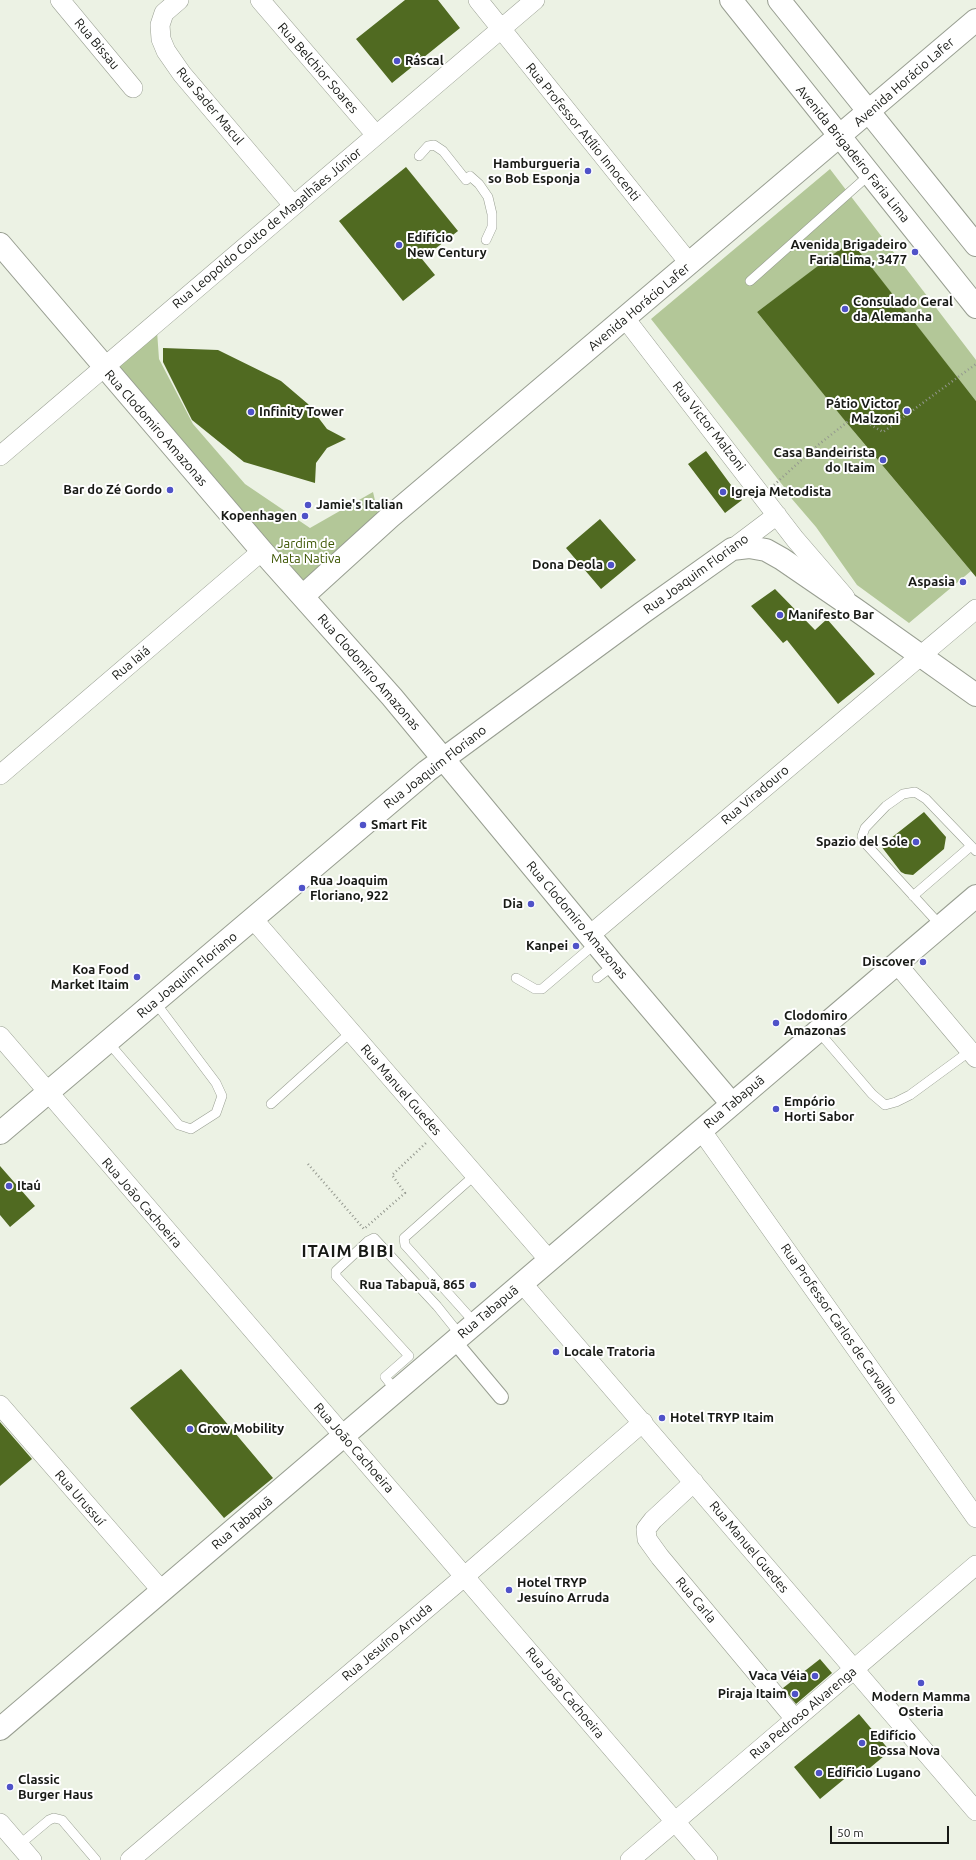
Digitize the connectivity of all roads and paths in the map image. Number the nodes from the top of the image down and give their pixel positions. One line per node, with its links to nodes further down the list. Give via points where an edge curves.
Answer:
1 (60, 0): 10 (street, Rua Bissau)
2 (179, 0): 16 (street, Rua Sader Macul, via 164,13 160,25 161,39 166,51 182,74)
3 (260, 0): 12 (street, Rua Belchior Soares)
4 (478, 0): 9 (street, Rua Professor Atílio Innocenti)
5 (535, 0): 9 (street, Rua Leopoldo Couto de Magalhães Júnior)
6 (731, 0): 13 (main road, Avenida Brigadeiro Faria Lima)
7 (779, 0): 11 (main road)
8 (976, 20): 11 (main road, Avenida Horácio Lafer)
9 (500, 29): 12 (street, Rua Leopoldo Couto de Magalhães Júnior); 20 (street, Rua Professor Atílio Innocenti)
10 (133, 88)
11 (869, 111): 13 (main road, Avenida Horácio Lafer); 19 (main road)
12 (376, 135): 16 (street, Rua Leopoldo Couto de Magalhães Júnior)
13 (839, 137): 15 (main road, Avenida Brigadeiro Faria Lima); 20 (main road, Avenida Horácio Lafer)
14 (419, 156): 17 (lane, via 428,146 434,145 444,151 466,180 470,176 479,184 488,197 492,214 492,227)
15 (869, 175): 21 (lane); 22 (main road, Avenida Brigadeiro Faria Lima)
16 (293, 205): 25 (street, Rua Leopoldo Couto de Magalhães Júnior)
17 (486, 240)
18 (0, 244): 25 (main road, Rua Clodomiro Amazonas)
19 (976, 246)
20 (690, 264): 23 (main road, Avenida Horácio Lafer)
21 (750, 281)
22 (976, 307)
23 (624, 317): 27 (street, Rua Victor Malzoni); 31 (main road, Avenida Horácio Lafer, via 390,517)
24 (976, 364): 27 (path, via 883,432 855,416 818,445)
25 (104, 367): 26 (street, Rua Leopoldo Couto de Magalhães Júnior); 30 (main road, Rua Clodomiro Amazonas)
26 (0, 456)
27 (762, 496): 28 (street, Rua Victor Malzoni)
28 (777, 515): 29 (street, Rua Joaquim Floriano); 32 (street, Rua Victor Malzoni)
29 (732, 549): 32 (main road, Rua Victor Malzoni, via 749,547 766,550); 36 (main road, Rua Joaquim Floriano)
30 (262, 552): 31 (main road, Rua Clodomiro Amazonas); 37 (street, Rua Iaiá)
31 (304, 596): 36 (main road, Rua Clodomiro Amazonas)
32 (855, 609): 34 (main road, Rua Victor Malzoni)
33 (976, 609): 34 (street, Rua Viradouro)
34 (920, 655): 35 (main road, Rua Victor Malzoni); 43 (street, Rua Viradouro)
35 (976, 695)
36 (443, 759): 41 (main road, Rua Joaquim Floriano); 43 (main road, Rua Clodomiro Amazonas)
37 (0, 775)
38 (973, 849): 39 (lane); 39 (lane, via 926,799 915,792 903,794 886,806 865,828 862,836)
39 (913, 896): 42 (lane)
40 (976, 896): 42 (main road, Rua Tabapuã)
41 (253, 919): 48 (main road, Rua Joaquim Floriano); 50 (street, Rua Manuel Guedes)
42 (941, 926): 44 (main road, Rua Tabapuã)
43 (593, 939): 45 (main road, Rua Clodomiro Amazonas); 46 (lane, via 542,989 534,989)
44 (897, 964): 49 (main road, Rua Tabapuã); 53 (street)
45 (614, 965): 47 (lane); 56 (main road, Rua Clodomiro Amazonas)
46 (516, 978)
47 (598, 978)
48 (155, 1002): 52 (main road, Rua Joaquim Floriano); 52 (lane, via 216,1083 222,1096 216,1113 191,1129 179,1125)
49 (818, 1031): 53 (lane, via 872,1094 885,1105 910,1095); 56 (main road, Rua Tabapuã)
50 (351, 1032): 55 (lane); 58 (street, Rua Manuel Guedes)
51 (0, 1036): 54 (street, Rua João Cachoeira)
52 (108, 1042): 54 (main road, Rua Joaquim Floriano)
53 (973, 1054)
54 (48, 1092): 59 (main road, Rua Joaquim Floriano); 69 (street, Rua João Cachoeira)
55 (271, 1104)
56 (732, 1104): 57 (main road, Rua Tabapuã)
57 (701, 1130): 62 (main road, Rua Tabapuã); 71 (street, Rua Professor Carlos de Carvalho)
58 (437, 1131): 60 (path, via 392,1175 405,1192 364,1229); 61 (street, Rua Manuel Guedes)
59 (0, 1133)
60 (308, 1164)
61 (475, 1174): 62 (street, Rua Manuel Guedes); 64 (lane, via 404,1238 405,1245)
62 (549, 1260): 63 (main road, Rua Tabapuã)
63 (522, 1283): 64 (main road, Rua Tabapuã); 68 (street, Rua Manuel Guedes)
64 (463, 1333): 65 (main road, Rua Tabapuã); 65 (lane, via 374,1238 368,1241 336,1271 336,1276 409,1356 384,1377); 66 (street)
65 (396, 1391): 69 (main road, Rua Tabapuã)
66 (502, 1397)
67 (0, 1405): 74 (street, Rua Urussuí)
68 (643, 1422): 70 (street, Rua Manuel Guedes); 73 (street, Rua Jesuíno Arruda)
69 (343, 1436): 73 (street, Rua João Cachoeira); 74 (main road, Rua Tabapuã)
70 (694, 1482): 75 (street, Rua Manuel Guedes); 76 (street, Rua Carla, via 653,1520 646,1529 647,1539)
71 (976, 1518)
72 (976, 1565): 75 (street, Rua Pedroso Alvarenga)
73 (465, 1576): 79 (street, Rua João Cachoeira); 84 (street, Rua Jesuíno Arruda)
74 (162, 1591): 77 (main road, Rua Tabapuã)
75 (854, 1670): 76 (street, Rua Pedroso Alvarenga); 78 (street, Rua Manuel Guedes)
76 (795, 1719): 79 (street, Rua Pedroso Alvarenga)
77 (0, 1729)
78 (976, 1811)
79 (675, 1822): 85 (street, Rua Pedroso Alvarenga); 86 (street, Rua João Cachoeira)
80 (0, 1823): 81 (street)
81 (19, 1846): 82 (street); 83 (lane, via 48,1820 54,1818 62,1820)
82 (32, 1860)
83 (96, 1860)
84 (130, 1860)
85 (630, 1860)
86 (708, 1860)

